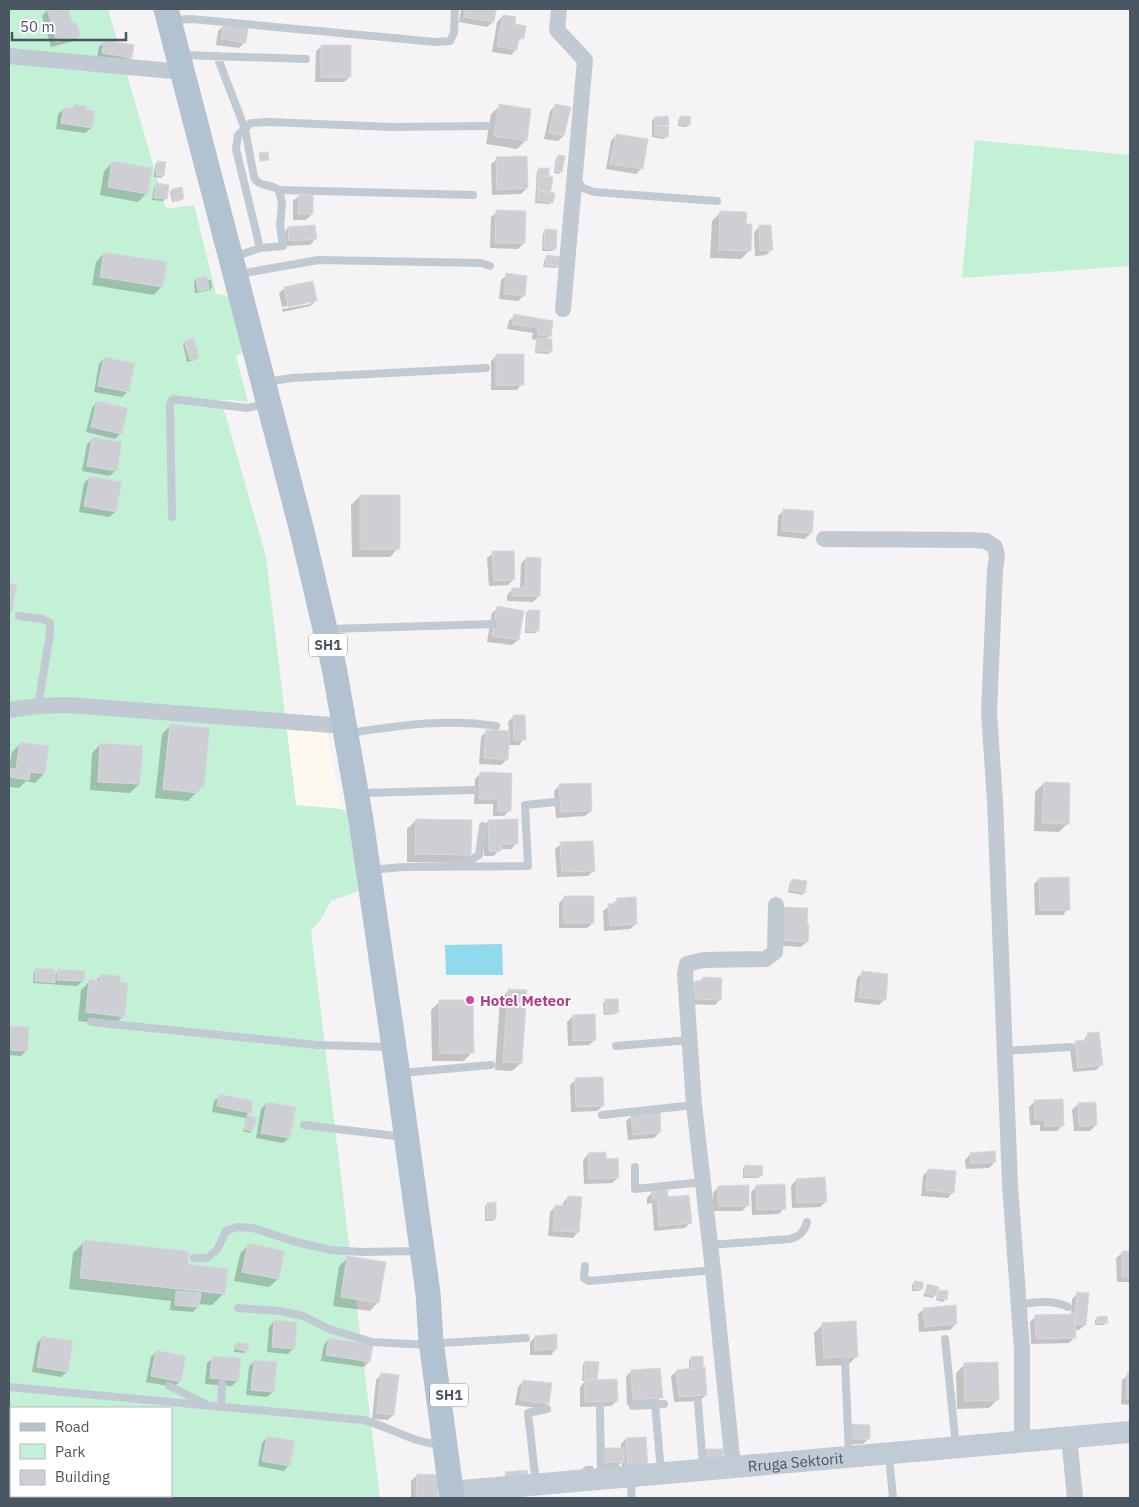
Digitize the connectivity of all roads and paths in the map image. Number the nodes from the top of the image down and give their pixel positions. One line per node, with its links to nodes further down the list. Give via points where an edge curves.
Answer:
1 (455, 9): 3 (lane, via 454,33 450,41 436,42 191,20)
2 (559, 9): 10 (street, via 558,30 585,60)
3 (168, 14): 7 (main road, SH1)
4 (9, 56): 7 (street)
5 (217, 56): 6 (lane); 7 (lane); 9 (lane)
6 (306, 59)
7 (181, 63): 15 (main road, SH1)
8 (487, 126): 9 (lane, via 392,127 269,122 251,123)
9 (244, 129): 11 (lane, via 256,182); 14 (lane, via 238,135 236,149)
10 (575, 176): 13 (lane, via 583,188 594,192); 17 (street)
11 (279, 190): 12 (lane); 14 (lane, via 283,246)
12 (473, 194)
13 (717, 201)
14 (260, 248): 15 (lane)
15 (234, 266): 16 (lane, via 318,260 480,263); 19 (main road, SH1)
16 (490, 266)
17 (564, 309)
18 (486, 368): 19 (lane, via 292,378)
19 (266, 393): 20 (lane, via 247,408 173,399 170,404); 24 (main road, SH1)
20 (172, 517)
21 (824, 539): 41 (street, via 973,540 996,546 989,713)
22 (19, 616): 25 (lane, via 50,623)
23 (494, 624): 24 (lane)
24 (325, 630): 28 (main road, SH1)
25 (38, 706): 26 (street); 28 (street, via 68,705)
26 (9, 710)
27 (496, 726): 28 (lane, via 446,722)
28 (345, 730): 30 (main road, SH1)
29 (473, 790): 30 (lane)
30 (356, 793): 34 (main road, SH1)
31 (556, 802): 33 (lane, via 525,805 528,866)
32 (483, 826): 33 (lane, via 479,855)
33 (460, 866): 34 (lane)
34 (368, 870): 39 (main road, SH1)
35 (776, 905): 37 (street, via 775,952 770,957 702,960 687,964)
36 (91, 1022): 39 (lane, via 317,1045)
37 (690, 1040): 38 (lane); 44 (street)
38 (616, 1046)
39 (394, 1047): 43 (main road, SH1)
40 (1071, 1047): 41 (lane)
41 (1004, 1052): 56 (street)
42 (491, 1065): 43 (lane)
43 (398, 1073): 47 (main road, SH1)
44 (694, 1105): 45 (lane); 49 (street)
45 (602, 1115)
46 (304, 1125): 47 (lane)
47 (407, 1138): 52 (main road, SH1)
48 (635, 1167): 49 (lane, via 635,1189)
49 (703, 1182): 51 (street)
50 (807, 1222): 51 (lane, via 799,1236 790,1239)
51 (709, 1245): 55 (street)
52 (422, 1250): 53 (lane, via 331,1250 252,1228 237,1227 226,1231 217,1250 207,1258); 61 (main road, SH1)
53 (194, 1258)
54 (585, 1266): 55 (lane, via 584,1278 589,1281)
55 (714, 1270): 81 (street)
56 (1019, 1306): 57 (lane, via 1055,1302); 76 (street)
57 (1068, 1307)
58 (238, 1308): 61 (lane, via 303,1316 330,1329 372,1342)
59 (526, 1338): 61 (lane)
60 (944, 1339): 78 (lane)
61 (436, 1344): 77 (main road, SH1); 87 (main road, SH1)
62 (845, 1361): 80 (lane)
63 (222, 1384): 71 (lane)
64 (169, 1386): 69 (lane)
65 (9, 1387): 69 (lane)
66 (698, 1402): 82 (lane)
67 (655, 1404): 68 (lane); 70 (lane); 83 (lane)
68 (664, 1404)
69 (210, 1406): 71 (lane)
70 (633, 1406)
71 (221, 1407): 77 (lane, via 363,1420 428,1444)
72 (600, 1407): 85 (lane)
73 (547, 1409): 86 (lane, via 528,1413)
74 (1130, 1432): 75 (street, Rruga Sektorit)
75 (1069, 1437): 76 (street, Rruga Sektorit); 90 (street)
76 (1022, 1441): 78 (street, Rruga Sektorit)
77 (445, 1444): 87 (main road, SH1)
78 (956, 1447): 79 (street, Rruga Sektorit)
79 (888, 1453): 80 (street, Rruga Sektorit); 89 (lane)
80 (850, 1456): 81 (street, Rruga Sektorit)
81 (733, 1466): 82 (street, Rruga Sektorit)
82 (703, 1469): 83 (street, Rruga Sektorit)
83 (661, 1473): 84 (street, Rruga Sektorit)
84 (632, 1475): 85 (street, Rruga Sektorit); 88 (lane)
85 (601, 1478): 86 (street, Rruga Sektorit)
86 (536, 1484): 87 (street, Rruga Sektorit)
87 (457, 1495)
88 (631, 1498)
89 (893, 1498)
90 (1075, 1498)

